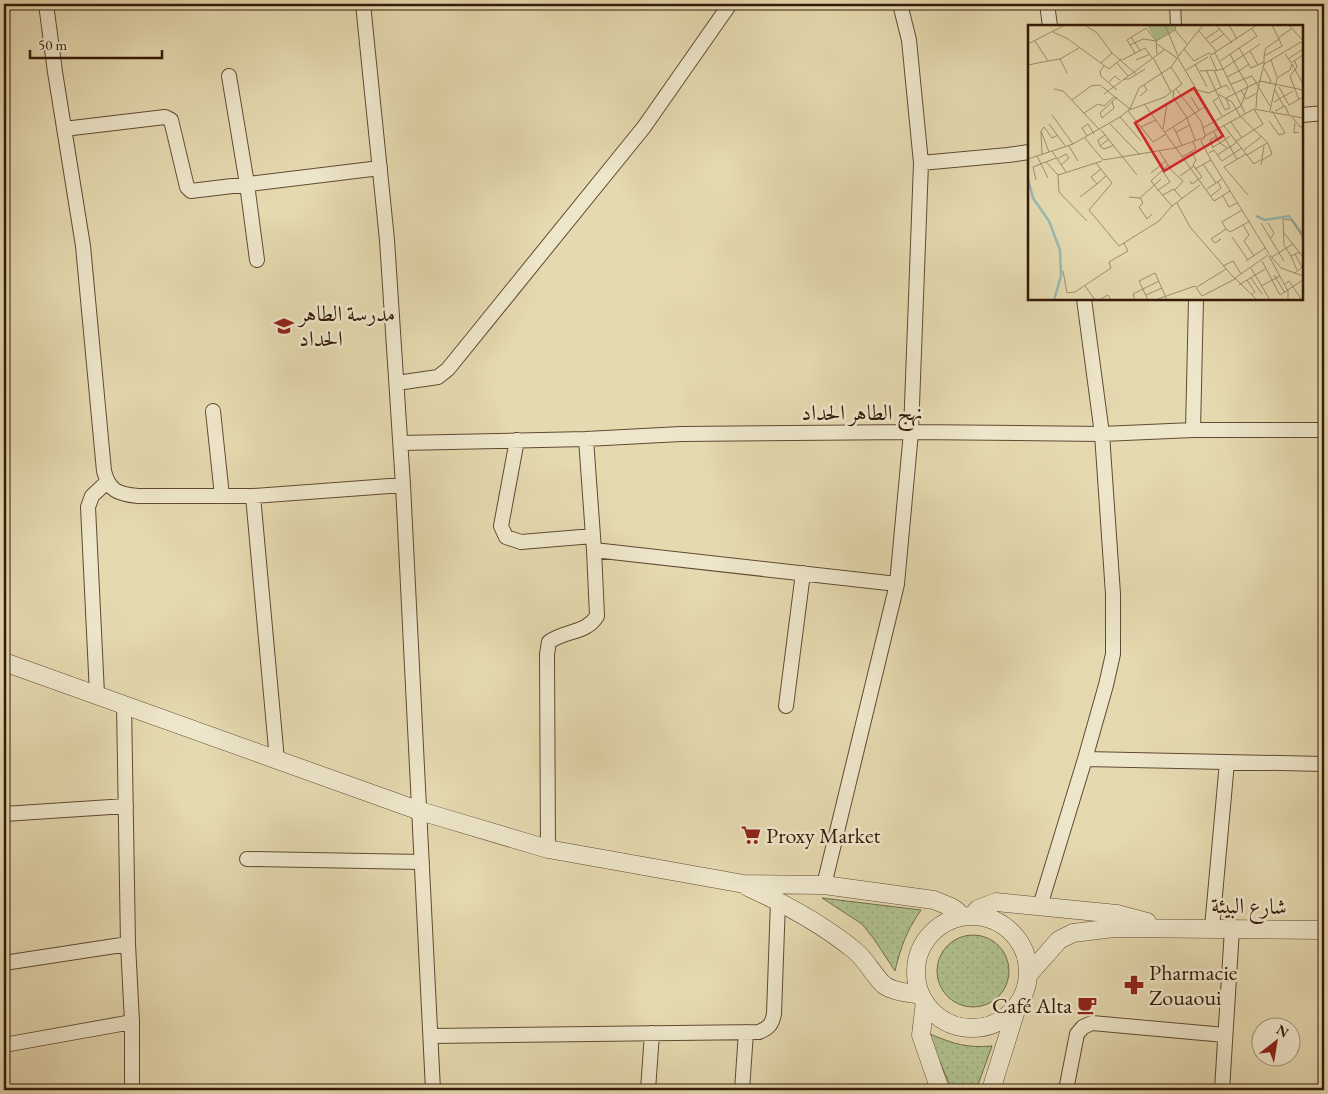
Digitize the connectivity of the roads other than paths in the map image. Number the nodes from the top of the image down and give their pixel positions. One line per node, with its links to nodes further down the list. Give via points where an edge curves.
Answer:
1 (46, 4): 12 (street)
2 (363, 4): 15 (street)
3 (730, 4): 20 (street, via 644,127 448,369 438,377)
4 (900, 4): 14 (street, via 908,40)
5 (1047, 4): 7 (street)
6 (1175, 4): 8 (street)
7 (1050, 25)
8 (1176, 25)
9 (229, 76): 16 (street)
10 (1324, 113): 11 (street)
11 (1303, 115)
12 (64, 129): 16 (street, via 165,117 171,120 187,187 191,191); 29 (street, via 83,246)
13 (1028, 152): 14 (street)
14 (921, 163): 24 (street)
15 (380, 168): 16 (street); 20 (street)
16 (247, 184): 17 (street)
17 (257, 260)
18 (1084, 300): 25 (street)
19 (1196, 300): 22 (street)
20 (397, 383): 28 (street)
21 (214, 411): 31 (street)
22 (1193, 430): 23 (street, نهج الطاهر الحداد); 25 (street, نهج الطاهر الحداد)
23 (1324, 430)
24 (912, 432): 25 (street, نهج الطاهر الحداد); 26 (street, نهج الطاهر الحداد, via 681,434); 35 (street)
25 (1102, 434): 40 (street, via 1113,594 1113,654)
26 (586, 439): 27 (street, نهج الطاهر الحداد); 33 (street)
27 (517, 440): 28 (street, نهج الطاهر الحداد); 33 (street, via 501,526 506,536 521,542)
28 (401, 443): 30 (street)
29 (107, 482): 31 (street, via 125,495); 37 (street, via 92,496 88,507)
30 (404, 485): 32 (street); 45 (street)
31 (222, 496): 32 (street)
32 (253, 496): 41 (street)
33 (594, 543): 34 (street); 47 (street, via 597,616 592,624 549,642 547,654)
34 (803, 572): 35 (street); 39 (street)
35 (897, 584): 51 (street)
36 (4, 662): 37 (street)
37 (97, 694): 38 (street)
38 (124, 704): 41 (street); 44 (street)
39 (786, 706)
40 (1085, 758): 42 (street); 53 (street)
41 (277, 760): 45 (street)
42 (1227, 762): 43 (street); 55 (street)
43 (1324, 764)
44 (126, 806): 46 (street); 59 (street)
45 (420, 811): 47 (street); 49 (street)
46 (4, 814)
47 (548, 849): 50 (street)
48 (247, 859): 49 (street)
49 (422, 862): 68 (street)
50 (744, 884): 51 (street); 52 (street)
51 (824, 885): 54 (street, via 934,900)
52 (778, 901): 62 (street, via 855,950 884,984); 65 (street, via 774,1014 767,1028)
53 (1040, 906): 54 (street, via 996,902); 56 (street, via 1117,914)
54 (966, 916): 61 (street, via 988,918 1002,924 1014,935 1027,960); 62 (street, via 941,926 926,940 919,953 917,982)
55 (1212, 928): 56 (street, شارع البيئة); 57 (street, شارع البيئة)
56 (1174, 929): 61 (street, via 1114,928 1073,932 1059,940)
57 (1232, 929): 58 (street, شارع البيئة); 67 (street)
58 (1324, 930)
59 (128, 944): 60 (street); 64 (street)
60 (4, 962)
61 (1029, 974): 63 (street)
62 (923, 998): 63 (street, via 937,1015 952,1024 970,1028 988,1026); 74 (street, via 921,1035)
63 (1017, 1006): 75 (street)
64 (132, 1022): 69 (street); 70 (street)
65 (746, 1032): 66 (street); 73 (street)
66 (652, 1033): 68 (street); 72 (street)
67 (1225, 1035): 76 (street, via 1092,1023 1077,1034); 77 (street)
68 (431, 1036): 71 (street)
69 (4, 1046)
70 (132, 1090)
71 (433, 1090)
72 (648, 1090)
73 (742, 1090)
74 (940, 1090)
75 (991, 1090)
76 (1066, 1090)
77 (1222, 1090)

